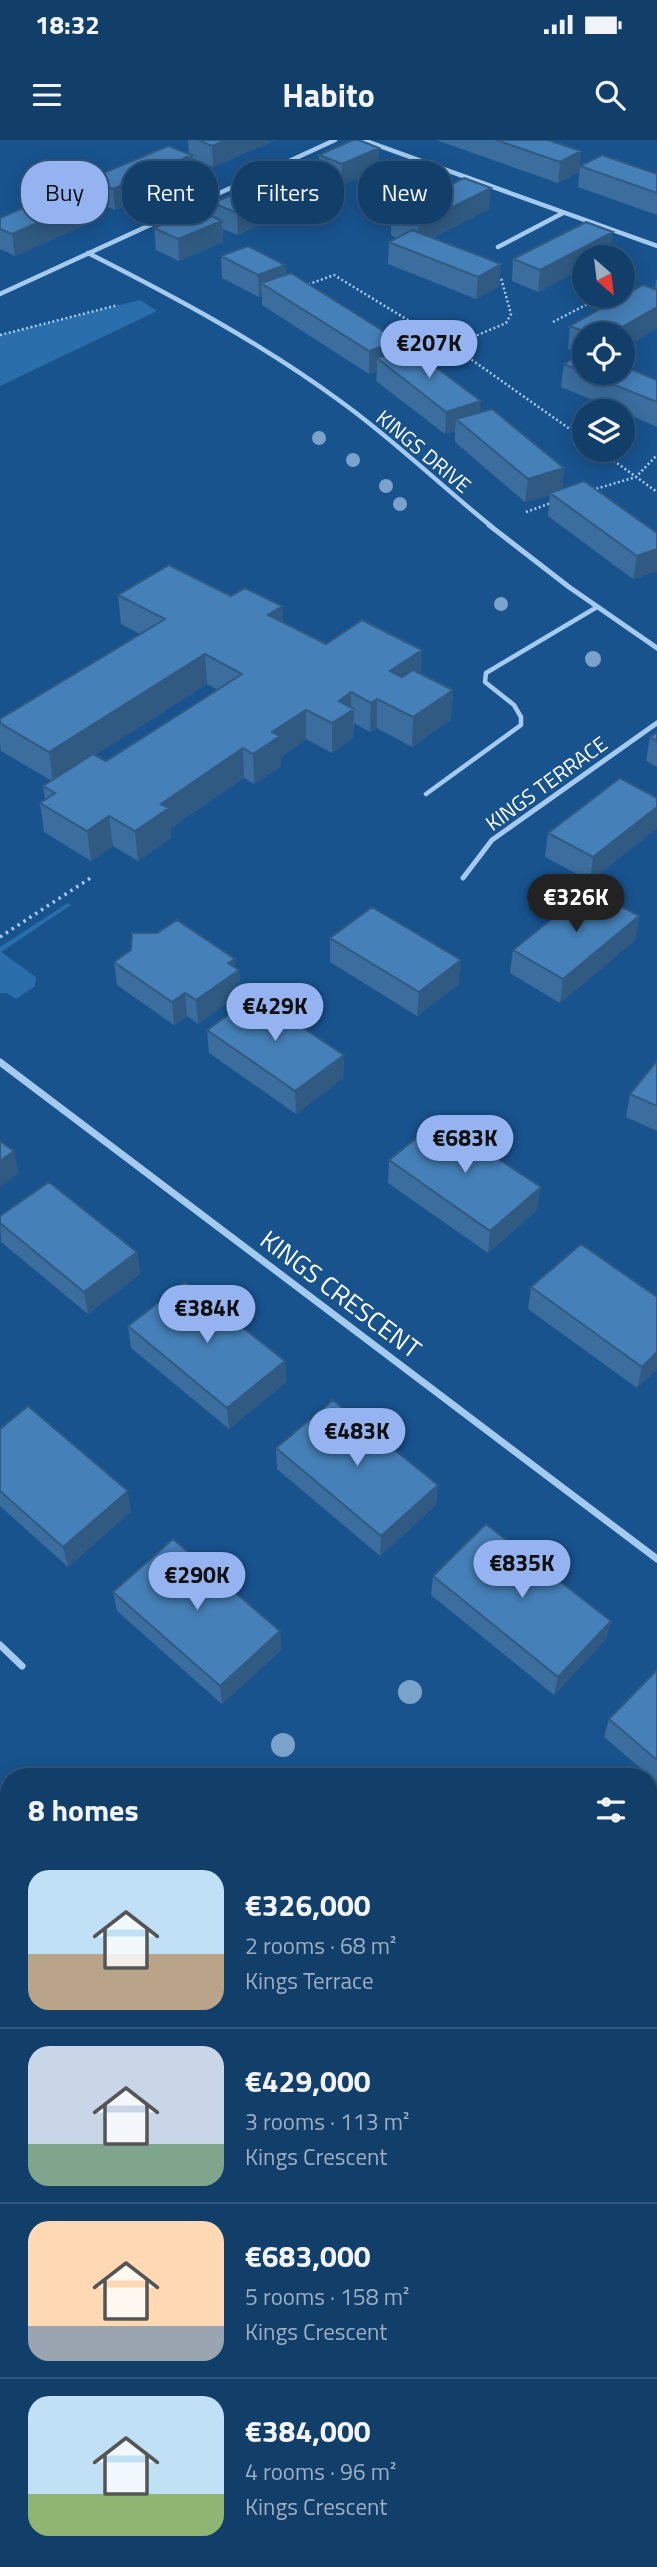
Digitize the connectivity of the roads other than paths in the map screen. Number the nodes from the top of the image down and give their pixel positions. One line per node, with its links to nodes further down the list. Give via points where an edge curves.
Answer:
1 (335, 140): 6 (street)
2 (363, 140): 3 (street)
3 (563, 213): 4 (street); 5 (street)
4 (657, 246)
5 (498, 247)
6 (88, 253): 7 (street); 8 (street, KINGS DRIVE, via 170,293 341,401 469,509)
7 (0, 294)
8 (597, 607): 9 (street, KINGS DRIVE); 11 (lane, via 486,673 485,682 517,705 522,714 520,724)
9 (657, 648)
10 (657, 723): 12 (street, KINGS TERRACE, via 492,840)
11 (426, 794)
12 (463, 878)
13 (0, 1062): 14 (street, KINGS CRESCENT)
14 (657, 1559)
15 (0, 1645): 16 (street)
16 (22, 1666)

